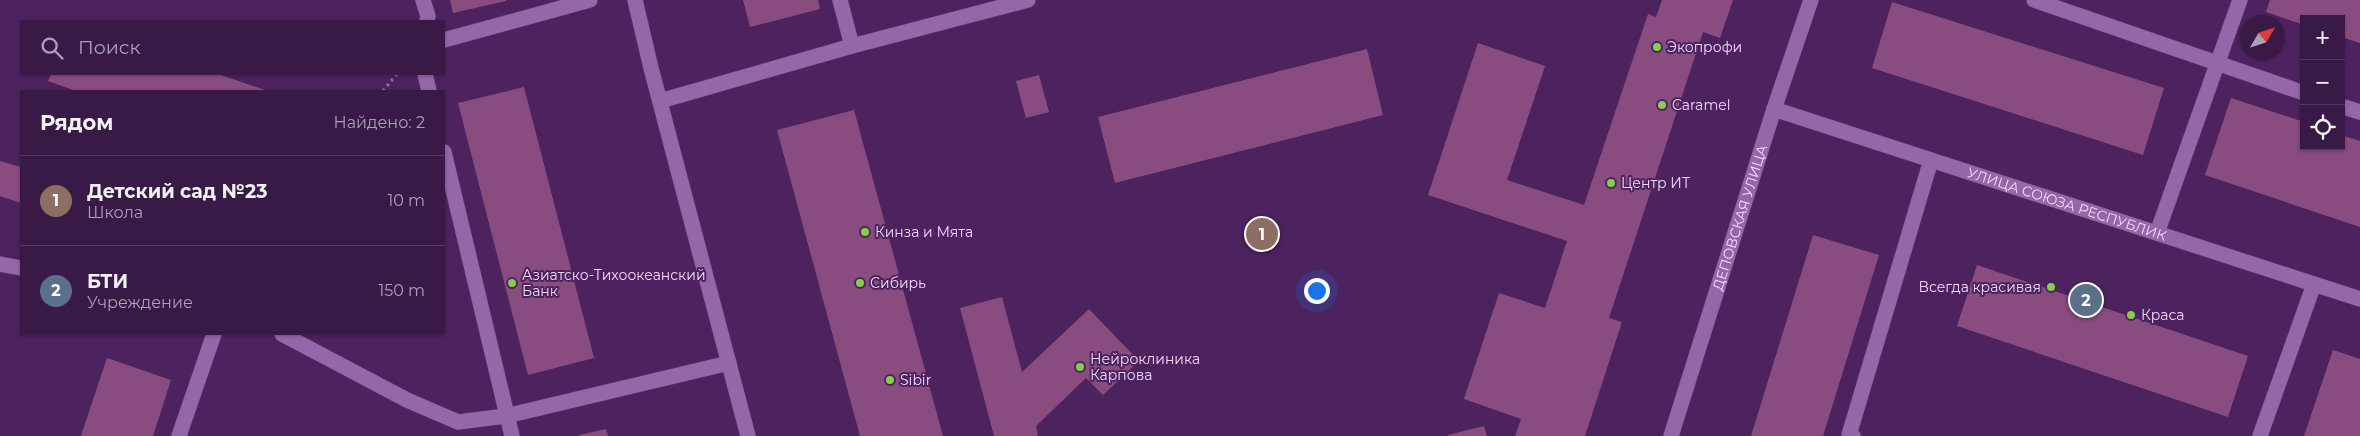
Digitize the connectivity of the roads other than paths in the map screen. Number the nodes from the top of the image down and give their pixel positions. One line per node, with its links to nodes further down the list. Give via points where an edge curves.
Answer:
1 (423, 0): 9 (street)
2 (590, 0): 10 (street)
3 (635, 0): 16 (street)
4 (840, 0): 11 (street)
5 (1028, 0): 11 (street)
6 (1811, 0): 18 (street, ДЕПОВСКАЯ УЛИЦА)
7 (2034, 0): 12 (street)
8 (2240, 0): 12 (street)
9 (427, 20)
10 (445, 40)
11 (852, 46): 16 (street)
12 (2218, 63): 15 (street); 22 (street)
13 (425, 75): 14 (street)
14 (429, 90)
15 (2300, 92)
16 (660, 101): 29 (street)
17 (2345, 107): 19 (street)
18 (1774, 109): 21 (street, УЛИЦА СОЮЗА РЕСПУБЛИК); 34 (street, ДЕПОВСКАЯ УЛИЦА)
19 (2360, 112)
20 (445, 156): 30 (street)
21 (1931, 160): 22 (street, УЛИЦА СОЮЗА РЕСПУБЛИК); 35 (street)
22 (2157, 233): 25 (street, УЛИЦА СОЮЗА РЕСПУБЛИК)
23 (1, 267): 24 (street)
24 (20, 268)
25 (2314, 284): 26 (street, УЛИЦА СОЮЗА РЕСПУБЛИК); 36 (street)
26 (2360, 298)
27 (214, 335): 31 (street)
28 (284, 335): 30 (street, via 407,400 458,422)
29 (729, 363): 30 (street); 33 (street)
30 (506, 416): 32 (street)
31 (179, 436)
32 (512, 436)
33 (748, 436)
34 (1671, 436)
35 (1851, 436)
36 (2260, 436)

